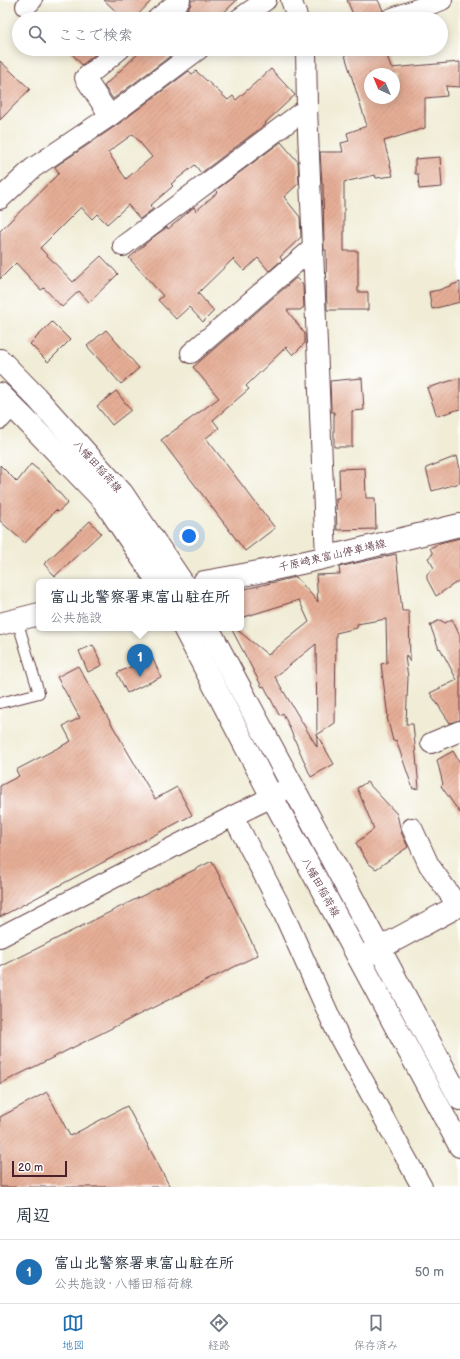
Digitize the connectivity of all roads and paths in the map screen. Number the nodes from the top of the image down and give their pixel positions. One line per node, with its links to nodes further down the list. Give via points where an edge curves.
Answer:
1 (180, 0): 5 (street)
2 (266, 0): 6 (street)
3 (291, 0): 7 (street)
4 (442, 0): 8 (street)
5 (165, 12)
6 (249, 12)
7 (295, 12)
8 (409, 12)
9 (112, 56): 13 (street, via 85,78)
10 (190, 56): 13 (street)
11 (306, 56): 12 (street)
12 (307, 108): 15 (street); 16 (street)
13 (110, 116): 14 (street, via 32,168)
14 (0, 199)
15 (123, 246)
16 (313, 248): 17 (street); 21 (street)
17 (191, 353)
18 (0, 360): 23 (main road, 八幡田稲荷線, via 122,493)
19 (4, 406): 22 (main road, 八幡田稲荷線, via 104,501)
20 (460, 526): 21 (main road, 千原崎東富山停車場線)
21 (326, 557): 24 (main road, 千原崎東富山停車場線)
22 (156, 579)
23 (180, 579)
24 (224, 579)
25 (36, 615): 26 (main road)
26 (9, 622): 29 (lane, via 39,693)
27 (186, 631): 33 (main road, 八幡田稲荷線)
28 (210, 631): 32 (main road, 八幡田稲荷線)
29 (0, 703)
30 (459, 735): 31 (street)
31 (431, 743)
32 (292, 785): 33 (street); 38 (main road, 八幡田稲荷線)
33 (272, 798): 34 (street); 39 (main road, 八幡田稲荷線)
34 (233, 816): 37 (street); 42 (street, via 281,908 338,1035)
35 (412, 828): 36 (street, via 429,865)
36 (459, 906): 38 (main road)
37 (0, 937)
38 (380, 948): 39 (main road); 40 (main road, 八幡田稲荷線)
39 (360, 958): 41 (main road, 八幡田稲荷線)
40 (460, 1098)
41 (460, 1146)
42 (422, 1187)

